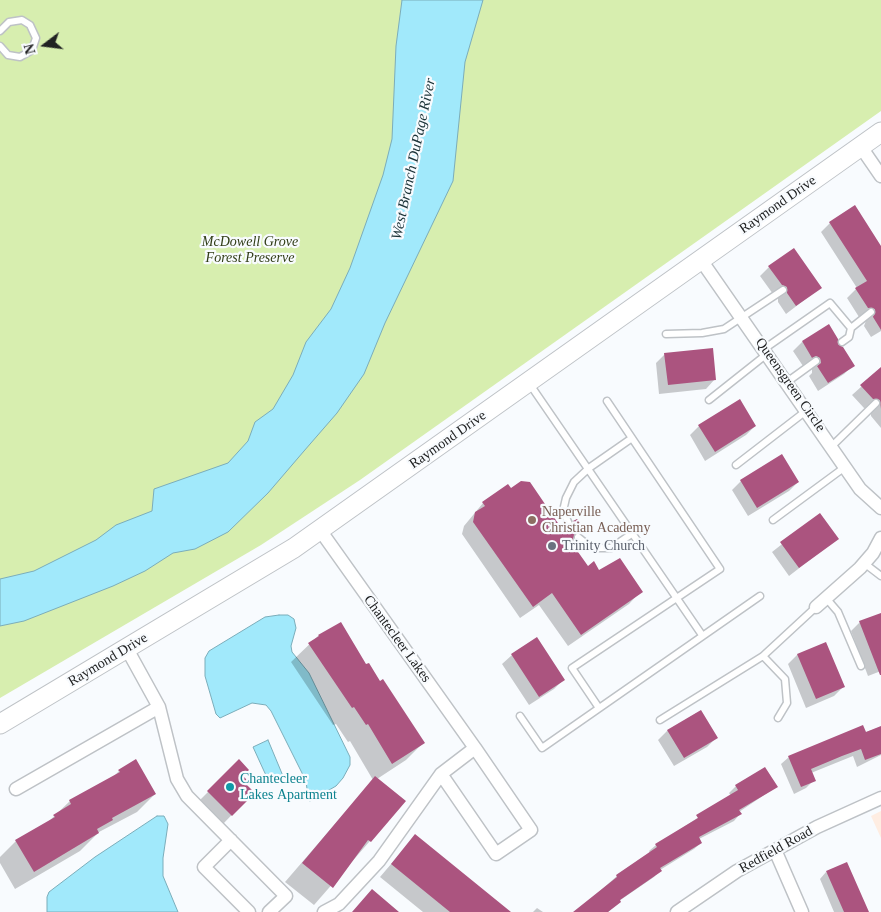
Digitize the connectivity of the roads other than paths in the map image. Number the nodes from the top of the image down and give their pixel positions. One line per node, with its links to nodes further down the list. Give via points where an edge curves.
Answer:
1 (0, 31): 2 (lane, via 9,22 22,20 30,25 36,38 32,50 20,57 8,55)
2 (0, 46)
3 (881, 132): 4 (street, Raymond Drive)
4 (861, 147): 5 (street); 6 (street, Raymond Drive)
5 (881, 176)
6 (701, 260): 9 (street, Queensgreen Circle); 15 (street, Raymond Drive)
7 (783, 290): 9 (lane)
8 (871, 312): 10 (lane)
9 (742, 318): 11 (lane, via 716,330); 13 (street, Queensgreen Circle)
10 (851, 328): 12 (lane, via 849,336); 13 (lane, via 830,303)
11 (666, 334)
12 (842, 342)
13 (766, 352): 16 (street, Queensgreen Circle); 17 (lane)
14 (816, 361): 16 (lane)
15 (529, 382): 25 (lane); 29 (street, Raymond Drive)
16 (787, 382): 20 (street, Queensgreen Circle)
17 (709, 400)
18 (607, 401): 21 (lane)
19 (876, 403): 22 (lane)
20 (807, 410): 22 (street, Queensgreen Circle); 23 (lane)
21 (632, 438): 25 (lane); 36 (lane, via 720,569)
22 (832, 446): 24 (street, Queensgreen Circle)
23 (736, 465)
24 (845, 467): 26 (street, Queensgreen Circle, via 860,489); 27 (lane)
25 (588, 468): 28 (lane, via 574,482 566,498 563,511); 30 (lane)
26 (881, 508)
27 (773, 520)
28 (569, 524)
29 (320, 530): 40 (street, Raymond Drive); 49 (street, Chantecleer Lakes)
30 (633, 534): 31 (lane, via 611,548 588,545); 36 (lane)
31 (578, 537)
32 (881, 538): 33 (street)
33 (864, 564): 34 (lane); 37 (street)
34 (881, 576)
35 (760, 596): 39 (lane)
36 (676, 597): 39 (lane); 44 (lane, via 572,668)
37 (826, 598): 38 (street); 42 (lane, via 838,612)
38 (816, 607): 41 (lane)
39 (702, 635): 44 (lane)
40 (127, 649): 43 (street); 48 (street, Raymond Drive)
41 (763, 656): 46 (lane, via 785,679 787,703); 47 (lane)
42 (861, 666)
43 (159, 707): 51 (street); 53 (street, via 177,779 187,796)
44 (600, 708): 45 (lane, via 542,748)
45 (520, 716)
46 (778, 718)
47 (660, 720)
48 (0, 724)
49 (475, 748): 50 (street); 50 (street, Chantecleer Lakes, via 531,830 496,854)
50 (441, 774): 57 (street, via 379,861 339,904)
51 (16, 789)
52 (881, 798): 54 (street, Redfield Road)
53 (231, 840): 55 (street, via 204,867); 56 (street, via 286,896)
54 (775, 850): 58 (street, Redfield Road, via 736,871); 59 (street)
55 (248, 912)
56 (269, 912)
57 (324, 912)
58 (677, 912)
59 (802, 912)

